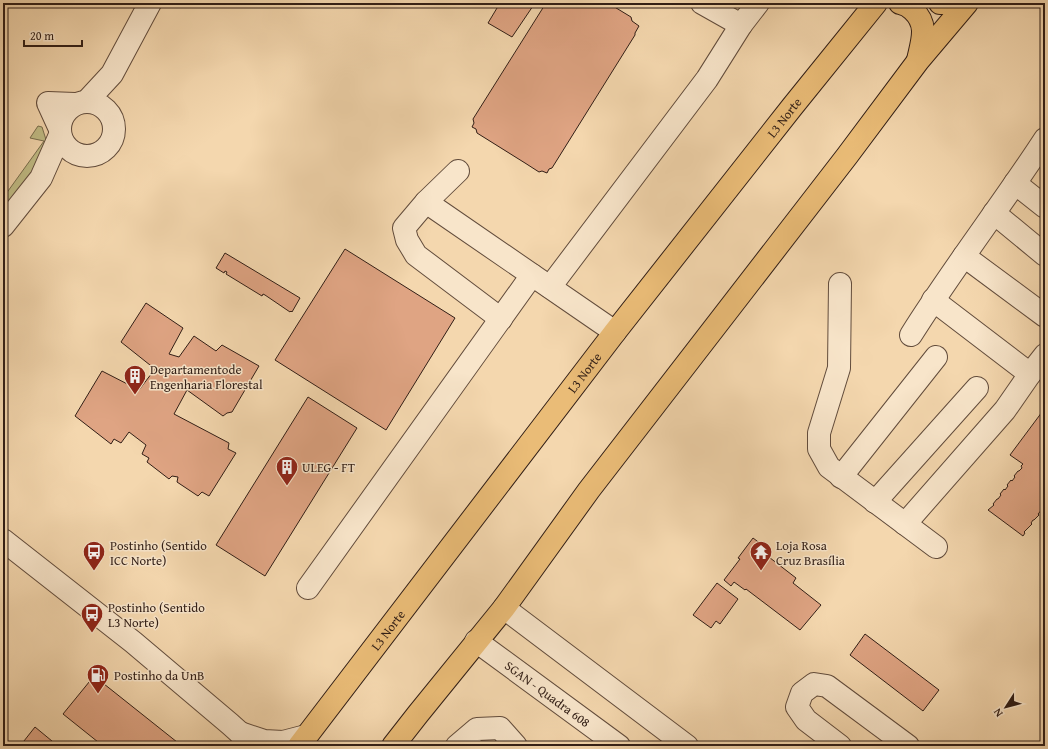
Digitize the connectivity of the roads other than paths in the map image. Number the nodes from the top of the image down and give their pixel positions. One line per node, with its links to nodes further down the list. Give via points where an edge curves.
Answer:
1 (150, 3): 12 (street)
2 (758, 3): 10 (street)
3 (894, 3): 9 (main road)
4 (900, 3): 11 (main road, via 910,7 922,21 924,31)
5 (940, 3): 6 (main road)
6 (958, 3)
7 (967, 3): 11 (main road)
8 (705, 4): 10 (street)
9 (871, 10): 32 (main road, L3 Norte, via 792,106)
10 (741, 26): 27 (street, via 707,79)
11 (918, 61): 44 (main road, via 589,490)
12 (112, 74): 13 (street); 14 (street)
13 (81, 103): 14 (street, via 99,104); 15 (street, via 65,112 61,119)
14 (111, 116): 17 (street, via 114,132 107,147 93,156)
15 (60, 131): 17 (street, via 63,142); 19 (street)
16 (1043, 147): 20 (street)
17 (75, 154): 19 (street)
18 (458, 171): 21 (street)
19 (41, 178): 24 (street)
20 (1015, 183): 22 (street); 23 (street)
21 (426, 202): 27 (street); 31 (street, via 404,228 407,240 416,255)
22 (1045, 207)
23 (994, 213): 25 (street); 26 (street)
24 (3, 226)
25 (1045, 255)
26 (964, 256): 29 (street); 30 (street)
27 (541, 281): 31 (street); 32 (street)
28 (840, 284): 38 (street, via 839,368 819,433 819,449 829,467)
29 (932, 300): 33 (street); 36 (street)
30 (1045, 316)
31 (501, 319): 43 (street)
32 (615, 332): 47 (main road, L3 Norte)
33 (911, 335)
34 (1045, 355): 36 (street)
35 (936, 357): 38 (street)
36 (1030, 374): 40 (street, via 1005,410)
37 (977, 388): 39 (street)
38 (841, 476): 39 (street)
39 (875, 502): 40 (street)
40 (905, 524): 42 (street)
41 (3, 540): 46 (street, via 133,642)
42 (936, 547)
43 (308, 588)
44 (504, 608): 45 (main road); 52 (street)
45 (476, 640): 48 (main road); 51 (street, SGAN - Quadra 608)
46 (244, 740): 47 (street)
47 (302, 741)
48 (393, 746)
49 (457, 746): 50 (street, via 477,729 500,728)
50 (516, 746)
51 (619, 746)
52 (687, 746)
53 (840, 746): 54 (street, via 806,720 797,707 802,693 814,684 826,686)
54 (908, 746)

